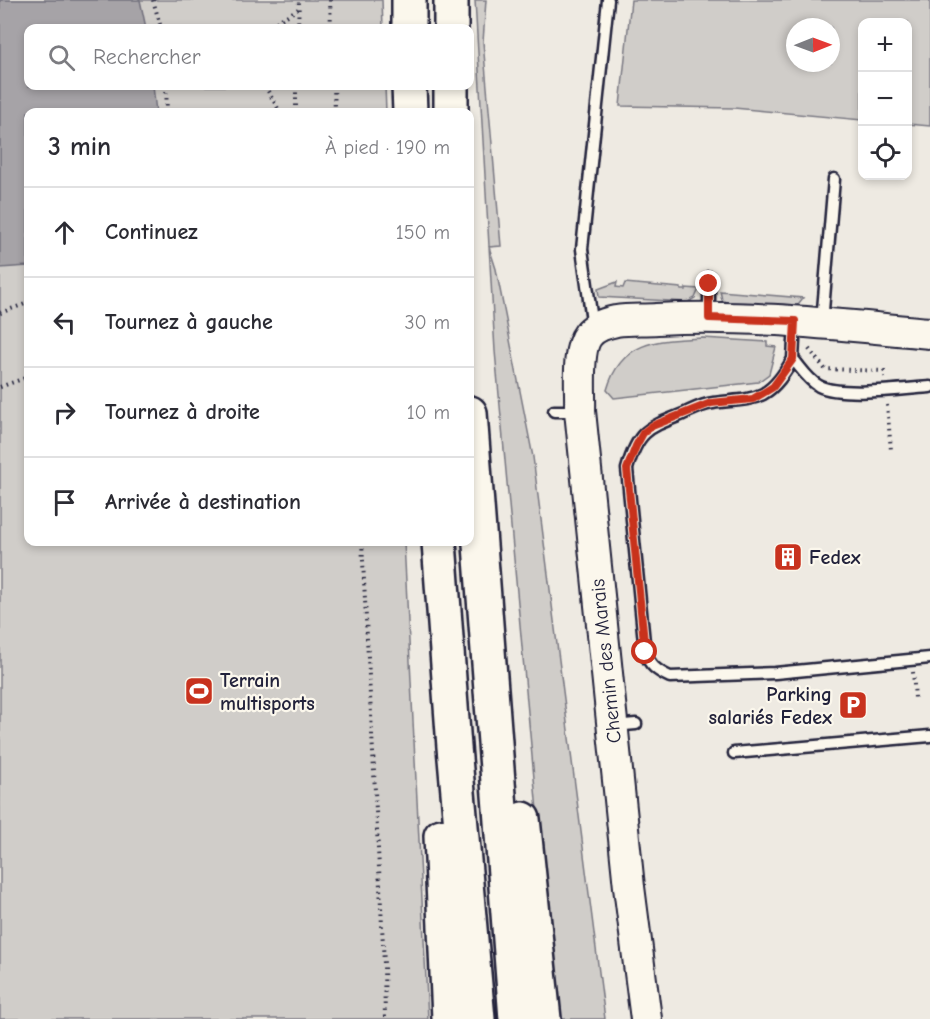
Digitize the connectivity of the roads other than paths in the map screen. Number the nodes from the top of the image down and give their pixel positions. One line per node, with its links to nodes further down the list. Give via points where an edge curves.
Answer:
1 (410, 0): 4 (highway)
2 (451, 0): 5 (highway)
3 (608, 0): 14 (lane, via 582,249)
4 (409, 24)
5 (451, 24)
6 (409, 90): 8 (highway)
7 (450, 90): 9 (highway)
8 (410, 108)
9 (451, 108)
10 (834, 179): 13 (lane)
11 (709, 277): 12 (lane)
12 (709, 318): 13 (street); 14 (street)
13 (808, 323): 15 (street); 16 (lane)
14 (605, 326): 29 (street, Chemin des Marais, via 585,339 567,411 625,725 629,887)
15 (930, 333)
16 (793, 359): 17 (lane, via 812,381 841,392); 20 (lane, via 764,393 711,403 652,426 636,446 627,469 648,660 670,677 775,673)
17 (930, 387)
18 (474, 465): 22 (highway)
19 (439, 546): 23 (highway)
20 (930, 658)
21 (930, 736): 24 (lane)
22 (495, 742): 27 (highway); 28 (highway, via 521,799)
23 (454, 747): 25 (highway, via 439,793); 26 (highway)
24 (734, 753)
25 (448, 1019)
26 (478, 1019)
27 (516, 1019)
28 (544, 1019)
29 (646, 1019)

